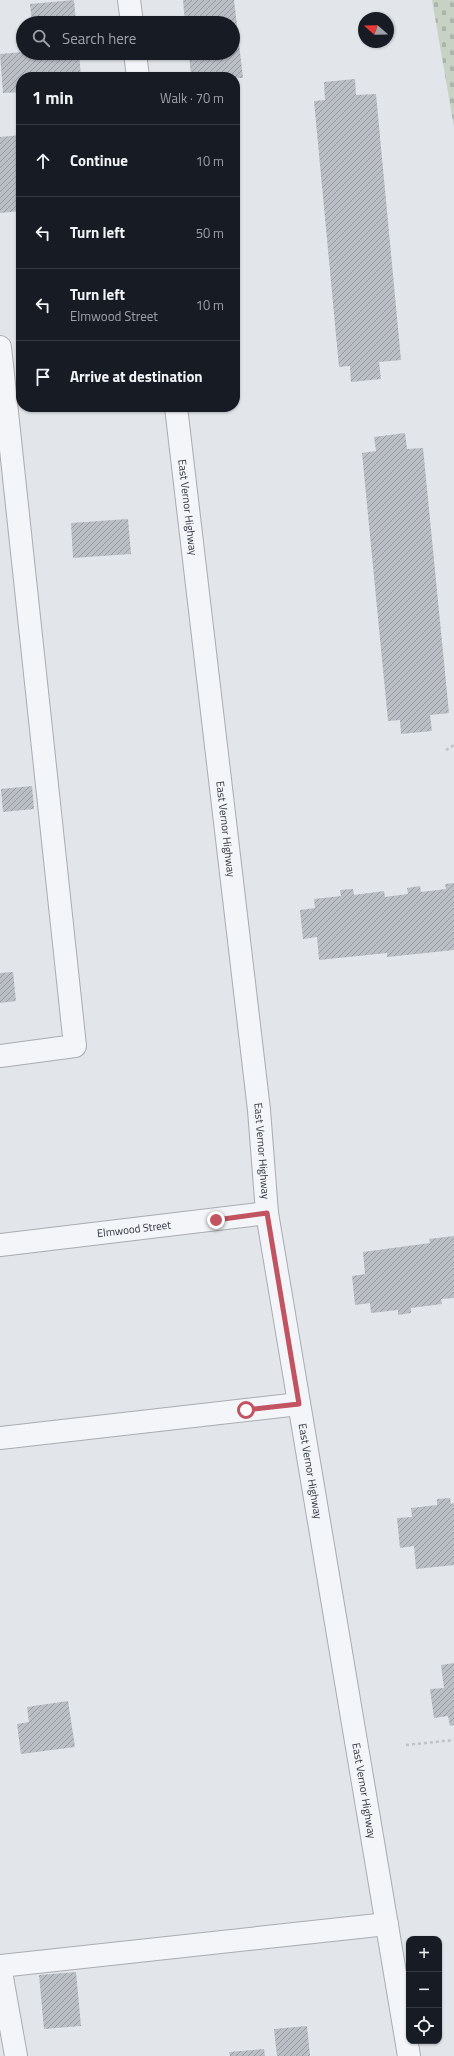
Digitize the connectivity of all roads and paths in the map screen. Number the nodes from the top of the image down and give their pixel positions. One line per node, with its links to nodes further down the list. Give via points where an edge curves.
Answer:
1 (129, 0): 2 (street)
2 (131, 16)
3 (136, 60): 4 (street)
4 (137, 72)
5 (0, 347): 9 (street, via 75,1046)
6 (177, 412): 10 (street, East Vernor Highway, via 258,1104)
7 (454, 745): 8 (path)
8 (446, 750)
9 (0, 1056)
10 (267, 1213): 11 (street, Elmwood Street); 12 (street, East Vernor Highway)
11 (0, 1245)
12 (299, 1404): 13 (street); 16 (street, East Vernor Highway)
13 (0, 1438)
14 (454, 1740): 15 (path)
15 (406, 1745)
16 (387, 1924): 17 (street); 19 (street, East Vernor Highway)
17 (0, 1966): 18 (street)
18 (16, 2056)
19 (409, 2056)

